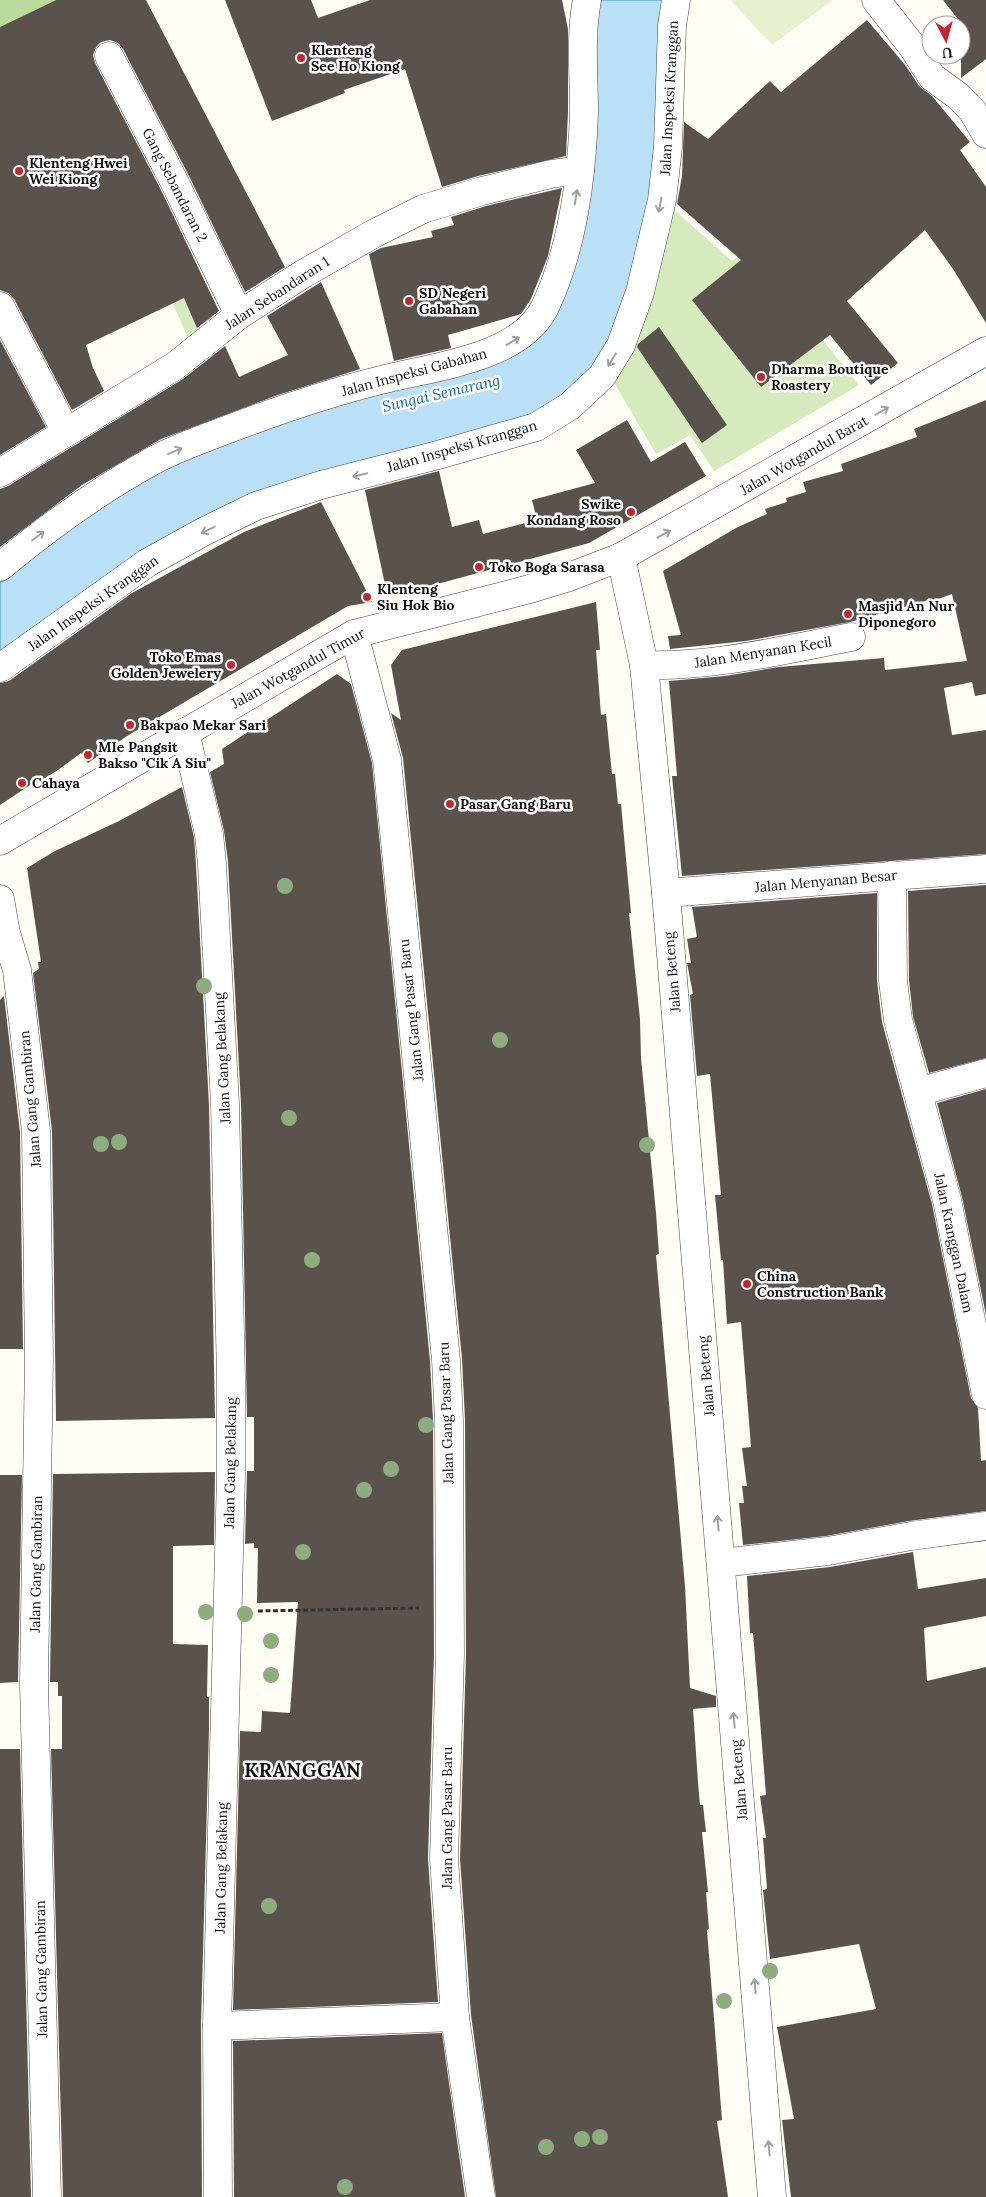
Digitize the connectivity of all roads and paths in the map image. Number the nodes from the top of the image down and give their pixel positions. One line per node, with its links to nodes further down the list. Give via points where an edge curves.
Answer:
1 (676, 0): 17 (street, Jalan Inspeksi Kranggan, one-way to 17, via 662,200 640,292 621,345 602,376 570,406 536,427 320,486 247,511 203,532 147,563)
2 (876, 0): 5 (street, via 932,77 972,110)
3 (586, 1): 6 (street, Jalan Inspeksi Gabahan)
4 (109, 56): 8 (street, Gang Sebandaran 2)
5 (986, 134)
6 (580, 170): 8 (street, Jalan Sebandaran 1, via 551,174 423,209 319,265); 13 (street, Jalan Inspeksi Gabahan, one-way to 6, via 98,494 150,462 199,440 327,396 488,352 520,337 533,326 544,309 554,284 568,237)
7 (0, 306): 10 (street)
8 (239, 315): 10 (street, Jalan Sebandaran 1, via 175,366)
9 (986, 351): 12 (street, Jalan Wotgandul Barat, one-way to 9)
10 (66, 432): 11 (street, Jalan Sebandaran 1)
11 (0, 473)
12 (621, 557): 14 (street, Jalan Wotgandul Timur, via 526,590); 16 (street, Jalan Beteng)
13 (0, 567)
14 (354, 634): 18 (street, Jalan Wotgandul Timur); 30 (street, Jalan Gang Pasar Baru, via 387,760 446,1360)
15 (851, 637): 16 (street, Jalan Menyanan Kecil, via 736,659 670,666)
16 (644, 665): 22 (street, Jalan Beteng)
17 (0, 668)
18 (185, 732): 19 (street, Jalan Wotgandul Timur); 31 (street, Jalan Gang Belakang, via 209,834 224,1104 231,1378)
19 (0, 841)
20 (986, 869): 21 (street, Jalan Menyanan Besar)
21 (892, 875): 22 (street, Jalan Menyanan Besar); 26 (street, Jalan Kranggan Dalam, via 893,981 898,1020)
22 (666, 894): 29 (street, Jalan Beteng, one-way to 22)
23 (0, 899): 24 (street, Jalan Gang Gambiran)
24 (3, 931): 34 (street, Jalan Gang Gambiran, via 17,970 36,1131 39,1357 34,1683)
25 (986, 1073): 26 (street)
26 (918, 1092): 27 (street, Jalan Kranggan Dalam, via 947,1200)
27 (986, 1395)
28 (986, 1526): 29 (street, via 828,1551)
29 (721, 1563): 37 (street, Jalan Beteng, one-way to 29)
30 (450, 1608): 31 (path); 32 (street, Jalan Gang Pasar Baru, via 444,1859)
31 (227, 1612): 33 (street, Jalan Gang Belakang)
32 (455, 2017): 33 (street); 36 (street, Jalan Gang Pasar Baru)
33 (216, 2026): 35 (street, Jalan Gang Belakang)
34 (46, 2197)
35 (218, 2197)
36 (481, 2197)
37 (772, 2197)

